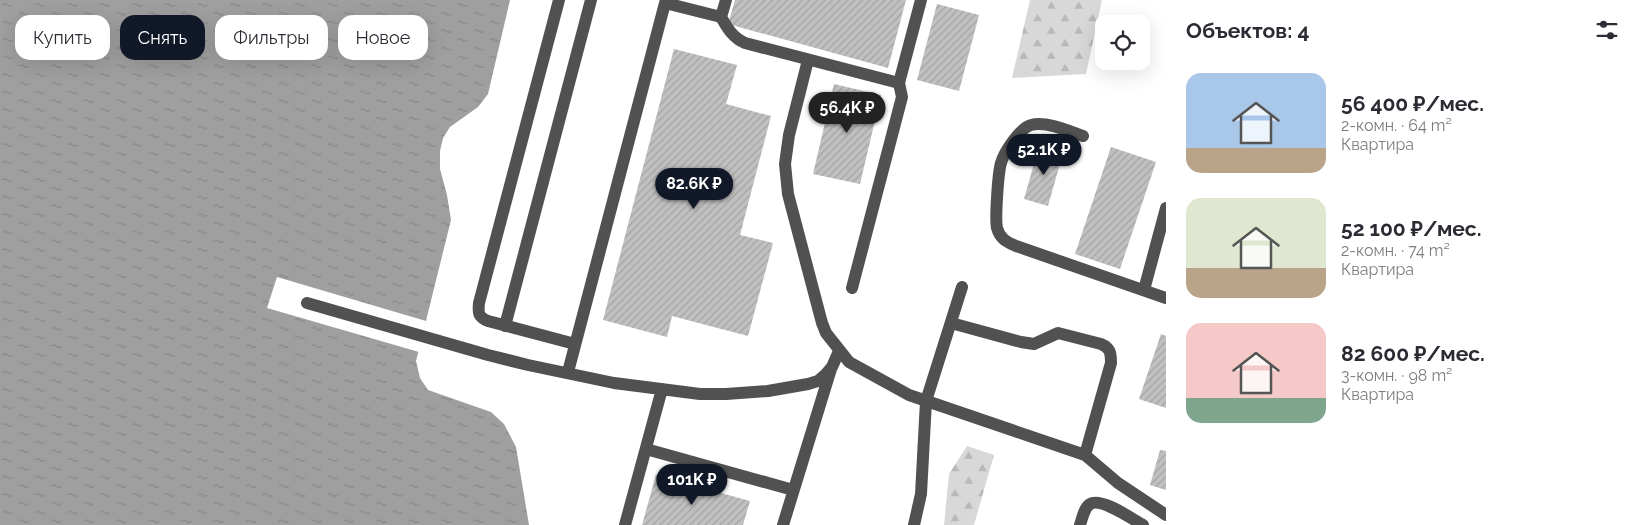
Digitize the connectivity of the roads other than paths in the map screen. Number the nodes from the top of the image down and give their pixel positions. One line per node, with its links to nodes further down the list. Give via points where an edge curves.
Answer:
1 (559, 0): 17 (street, via 479,304 481,318)
2 (591, 0): 17 (street)
3 (726, 0): 6 (street)
4 (921, 0): 8 (street)
5 (660, 1): 6 (street); 18 (street)
6 (721, 17): 7 (street, via 736,39)
7 (808, 60): 8 (street); 19 (street, via 789,135 785,164 788,194 822,323)
8 (899, 84): 12 (street, via 902,98)
9 (1083, 136): 13 (street, via 1051,125 1031,125 1015,137 1001,162 997,229 1003,240 1016,246)
10 (1166, 208): 13 (street)
11 (962, 287): 16 (street)
12 (852, 288)
13 (1144, 290): 14 (street)
14 (1166, 298)
15 (307, 304): 21 (street, via 488,356)
16 (951, 323): 23 (street); 25 (street, via 1034,344 1058,333 1107,347 1111,352 1111,362)
17 (505, 326): 18 (street)
18 (575, 344): 21 (street)
19 (839, 351): 20 (street); 23 (street, via 849,362 908,395)
20 (832, 367): 22 (street, via 818,381 768,391 709,394); 26 (street)
21 (568, 372): 22 (street)
22 (662, 389): 24 (street)
23 (926, 401): 25 (street); 30 (street, via 921,494)
24 (646, 449): 26 (street); 28 (street)
25 (1086, 455): 27 (street, via 1118,483)
26 (793, 490): 29 (street)
27 (1166, 515)
28 (625, 525)
29 (783, 525)
30 (914, 525)
31 (1080, 525): 32 (street, via 1086,507 1098,502)
32 (1143, 525)

